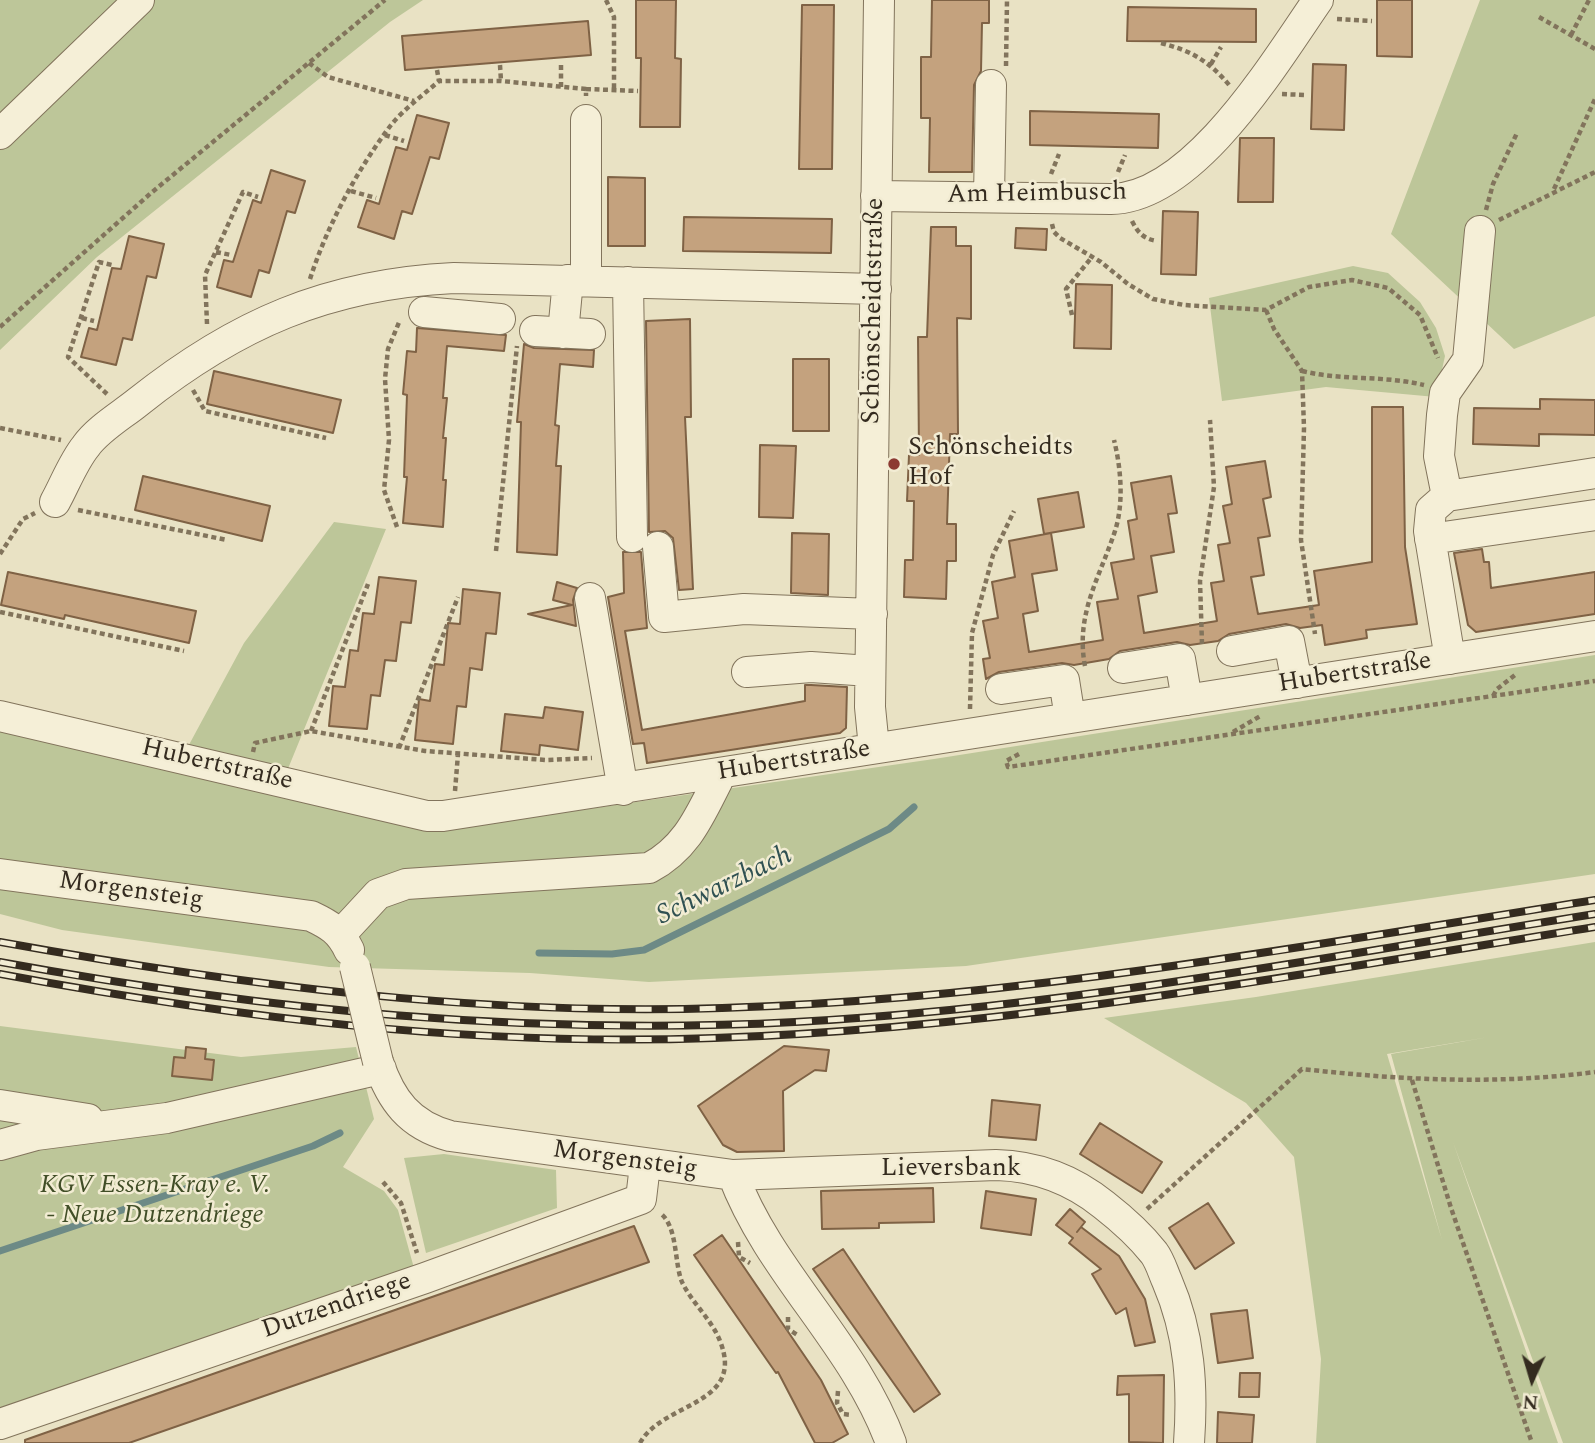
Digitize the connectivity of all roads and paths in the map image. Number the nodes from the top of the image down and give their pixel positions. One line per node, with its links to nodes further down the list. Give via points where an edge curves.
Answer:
1 (139, 0): 31 (street)
2 (385, 0): 14 (path)
3 (606, 0): 24 (path, via 614,17)
4 (880, 0): 37 (street, Schönscheidtstraße)
5 (1007, 0): 21 (path, via 1006,79)
6 (1589, 0): 10 (path)
7 (1314, 6): 9 (path, via 1318,18); 28 (street, Am Heimbusch)
8 (1539, 17): 10 (path)
9 (1372, 21)
10 (1571, 34): 13 (path)
11 (1161, 43): 15 (path, via 1190,51)
12 (1221, 47): 15 (path)
13 (1595, 49)
14 (309, 62): 27 (path, via 328,77); 61 (path)
15 (1211, 64): 28 (path)
16 (500, 65): 20 (path)
17 (561, 65): 22 (path)
18 (437, 70): 19 (path)
19 (439, 81): 20 (path); 27 (path)
20 (500, 81): 22 (path)
21 (991, 85): 39 (street)
22 (561, 87): 23 (path)
23 (586, 89): 24 (path); 29 (path)
24 (614, 89): 25 (path)
25 (638, 91)
26 (1595, 99): 35 (path)
27 (415, 102): 32 (path)
28 (1245, 102): 42 (street, Am Heimbusch, via 1171,179)
29 (586, 120): 51 (street)
30 (1517, 132): 43 (path, via 1493,184)
31 (0, 134)
32 (385, 135): 33 (path); 36 (path)
33 (404, 141)
34 (1595, 172): 35 (path)
35 (1554, 190): 43 (path)
36 (351, 191): 40 (path); 54 (path)
37 (877, 196): 39 (street, Am Heimbusch); 53 (street, Schönscheidtstraße)
38 (258, 197): 45 (path, via 243,192)
39 (989, 197): 41 (street, Am Heimbusch)
40 (376, 198)
41 (1052, 198): 42 (street, Am Heimbusch); 47 (path, via 1054,232)
42 (1120, 199): 44 (path, via 1137,231)
43 (1480, 231): 66 (street, via 1468,360)
44 (1157, 241)
45 (216, 252): 46 (path); 63 (path, via 205,275)
46 (231, 255)
47 (1092, 257): 55 (path, via 1153,299 1214,309); 58 (path, via 1066,289)
48 (112, 265): 59 (path, via 99,262)
49 (462, 278): 50 (street); 51 (street); 57 (street)
50 (416, 280): 54 (street); 78 (path, via 386,364 384,490)
51 (577, 281): 52 (street); 62 (street)
52 (628, 282): 53 (street); 87 (street, via 645,542 664,617 744,609)
53 (876, 289): 87 (street, Schönscheidtstraße)
54 (300, 306): 63 (street)
55 (1266, 310): 65 (path); 66 (path, via 1309,287 1352,280 1388,288 1420,315 1439,360)
56 (424, 312): 57 (street)
57 (460, 315): 62 (street)
58 (1072, 315)
59 (82, 318): 60 (path); 67 (path, via 68,357)
60 (94, 321)
61 (0, 327)
62 (541, 331): 81 (path, via 511,385)
63 (209, 349): 64 (street)
64 (181, 368): 67 (street); 70 (path, via 205,411)
65 (1302, 371): 66 (path, via 1325,377 1382,377); 96 (path, via 1301,540)
66 (1445, 393): 74 (street, via 1439,456)
67 (125, 412): 72 (street)
68 (1210, 420): 90 (path, via 1214,487 1200,581)
69 (0, 428): 72 (path)
70 (326, 438)
71 (1115, 440): 92 (path, via 1120,495 1116,530 1086,604)
72 (86, 445): 75 (street)
73 (1595, 473): 74 (street)
74 (1447, 496): 80 (street, via 1431,510)
75 (55, 502): 79 (path, via 94,515); 82 (path, via 23,519)
76 (1014, 512): 104 (path, via 993,555 972,632)
77 (1595, 515): 80 (street)
78 (397, 527)
79 (227, 540)
80 (1430, 540): 91 (street)
81 (496, 551)
82 (0, 554)
83 (368, 584): 103 (path)
84 (458, 597): 105 (path)
85 (590, 598): 108 (street)
86 (0, 612): 89 (path)
87 (872, 614): 94 (street, Schönscheidtstraße)
88 (1595, 636): 91 (street, Hubertstraße)
89 (184, 651)
90 (1218, 651): 96 (street, via 1289,641)
91 (1450, 660): 96 (street, Hubertstraße)
92 (1086, 668)
93 (1123, 668): 99 (street, via 1180,659)
94 (870, 671): 95 (street, via 811,667); 106 (street, Schönscheidtstraße)
95 (747, 672)
96 (1310, 681): 99 (street, Hubertstraße)
97 (1595, 681): 102 (path, via 1008,767 1006,761 1038,745)
98 (1001, 689): 101 (street, via 1064,680)
99 (1186, 700): 101 (street, Hubertstraße)
100 (0, 716): 109 (street, Hubertstraße)
101 (1070, 718): 102 (street, Hubertstraße)
102 (1039, 723): 104 (street, Hubertstraße)
103 (311, 731): 105 (path); 109 (path, via 255,743)
104 (970, 735): 106 (street, Hubertstraße)
105 (399, 748): 107 (path)
106 (874, 748): 110 (street, Hubertstraße)
107 (458, 754): 108 (path, via 546,760); 112 (path)
108 (617, 757): 111 (street)
109 (249, 773): 112 (street, Hubertstraße, via 427,816)
110 (722, 774): 111 (street, Hubertstraße); 114 (street, via 689,834 671,857 649,868 406,884 378,894)
111 (622, 790): 112 (street, Hubertstraße)
112 (456, 815)
113 (0, 874): 114 (street, Morgensteig, via 311,916)
114 (341, 933): 115 (street, Morgensteig, bridge, via 355,967)
115 (379, 1065): 119 (street, via 167,1118); 121 (street, Morgensteig, via 398,1107 433,1131)
116 (1595, 1072): 117 (path, via 1510,1080)
117 (1412, 1080): 125 (path, via 1302,1069); 131 (path)
118 (0, 1105): 119 (street)
119 (116, 1124): 120 (street)
120 (0, 1145)
121 (645, 1165): 122 (street, Morgensteig); 124 (street)
122 (733, 1175): 125 (street, Lieversbank, via 1025,1167 1092,1195); 129 (street, Morgensteig, via 755,1224 860,1377)
123 (383, 1182): 126 (path, via 401,1203)
124 (641, 1199): 126 (street, Dutzendriege); 128 (path, via 648,1216 662,1212 679,1261 678,1273 691,1301 719,1338 726,1360 720,1384 691,1408 654,1423)
125 (1129, 1225): 130 (street, Lieversbank, via 1155,1255 1182,1320 1189,1357)
126 (425, 1278): 127 (street, Dutzendriege)
127 (0, 1424)
128 (640, 1443)
129 (891, 1443)
130 (1189, 1443)
131 (1532, 1443)

